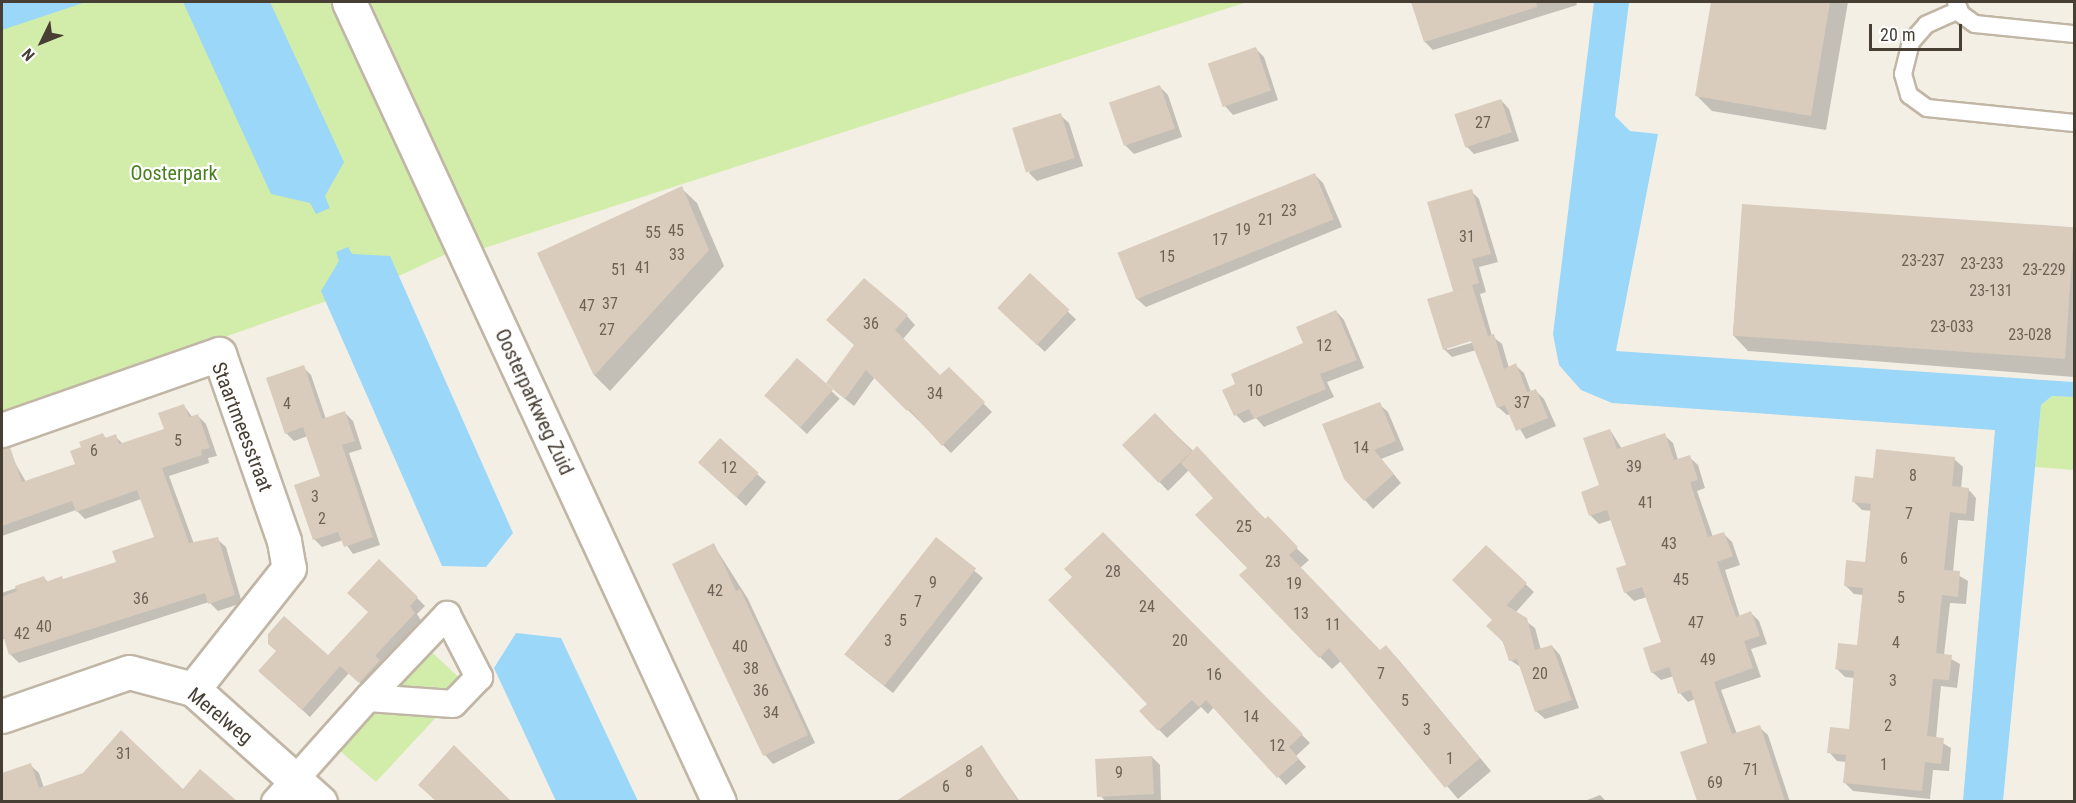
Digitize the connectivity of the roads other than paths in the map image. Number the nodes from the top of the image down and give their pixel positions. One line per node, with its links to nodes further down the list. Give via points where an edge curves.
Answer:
1 (349, 2): 11 (street, Oosterparkweg Zuid)
2 (1958, 6): 3 (lane, via 1975,24); 4 (lane, via 1926,25 1911,42 1905,85 1917,103 1927,108)
3 (2074, 34)
4 (2074, 123)
5 (2, 430): 6 (street, Staartmeesstraat, via 219,354 284,541 289,568)
6 (193, 689): 8 (street, Merelweg, via 129,672); 9 (street, Merelweg)
7 (369, 698): 9 (street)
8 (2, 716)
9 (285, 791): 10 (street, Merelweg)
10 (320, 801)
11 (719, 801)

